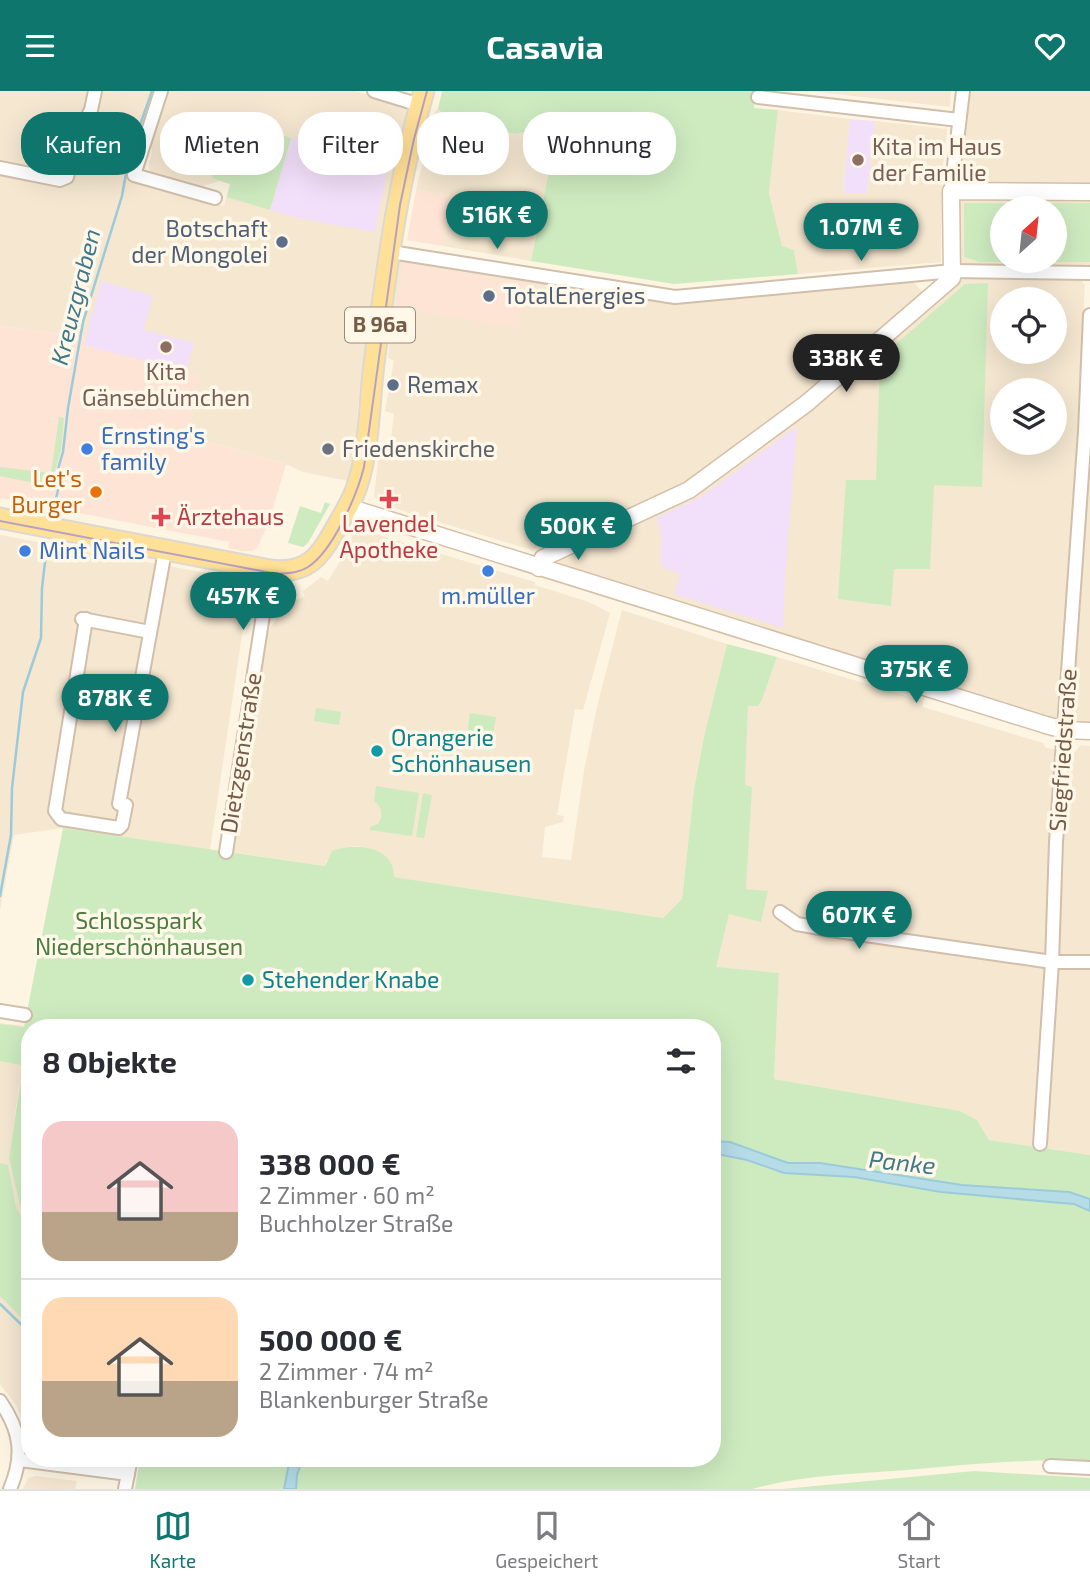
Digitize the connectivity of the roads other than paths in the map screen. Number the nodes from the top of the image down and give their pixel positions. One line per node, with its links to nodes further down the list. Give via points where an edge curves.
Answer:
1 (95, 91): 8 (street, via 66,177 60,180)
2 (160, 91): 11 (street, via 134,174)
3 (374, 91): 6 (street)
4 (963, 91): 7 (street)
5 (758, 97): 7 (street)
6 (422, 98): 12 (main road, B 96a)
7 (959, 120): 9 (street)
8 (0, 168)
9 (951, 191): 10 (main road); 13 (main road)
10 (1090, 192)
11 (215, 198)
12 (391, 251): 13 (street, via 675,296); 16 (main road, B 96a, via 363,459)
13 (953, 271): 14 (street); 19 (main road, via 952,278 807,403 690,490 543,558)
14 (1090, 274)
15 (1090, 315): 22 (street, Siegfriedstraße)
16 (348, 507): 19 (main road); 20 (main road, B 96a, via 310,563 294,571)
17 (0, 518): 18 (main road, B 96a)
18 (165, 551): 20 (main road, B 96a); 21 (street)
19 (539, 568): 22 (main road)
20 (266, 570): 24 (street, Dietzgenstraße)
21 (150, 632): 21 (street, via 84,619 55,811 61,819 122,825 126,805 119,804)
22 (1064, 730): 23 (main road); 26 (street, Siegfriedstraße)
23 (1090, 731)
24 (226, 852)
25 (780, 912): 26 (street, via 797,924)
26 (1052, 962): 27 (street); 30 (street, Siegfriedstraße)
27 (1090, 962)
28 (0, 1011): 29 (street)
29 (25, 1015)
30 (1040, 1144)
31 (0, 1401): 32 (street, via 12,1421)
32 (20, 1460): 38 (street)
33 (1050, 1466): 36 (street)
34 (74, 1467): 37 (street)
35 (129, 1467): 37 (street)
36 (1090, 1468)
37 (128, 1474): 39 (street)
38 (10, 1489)
39 (125, 1489)

